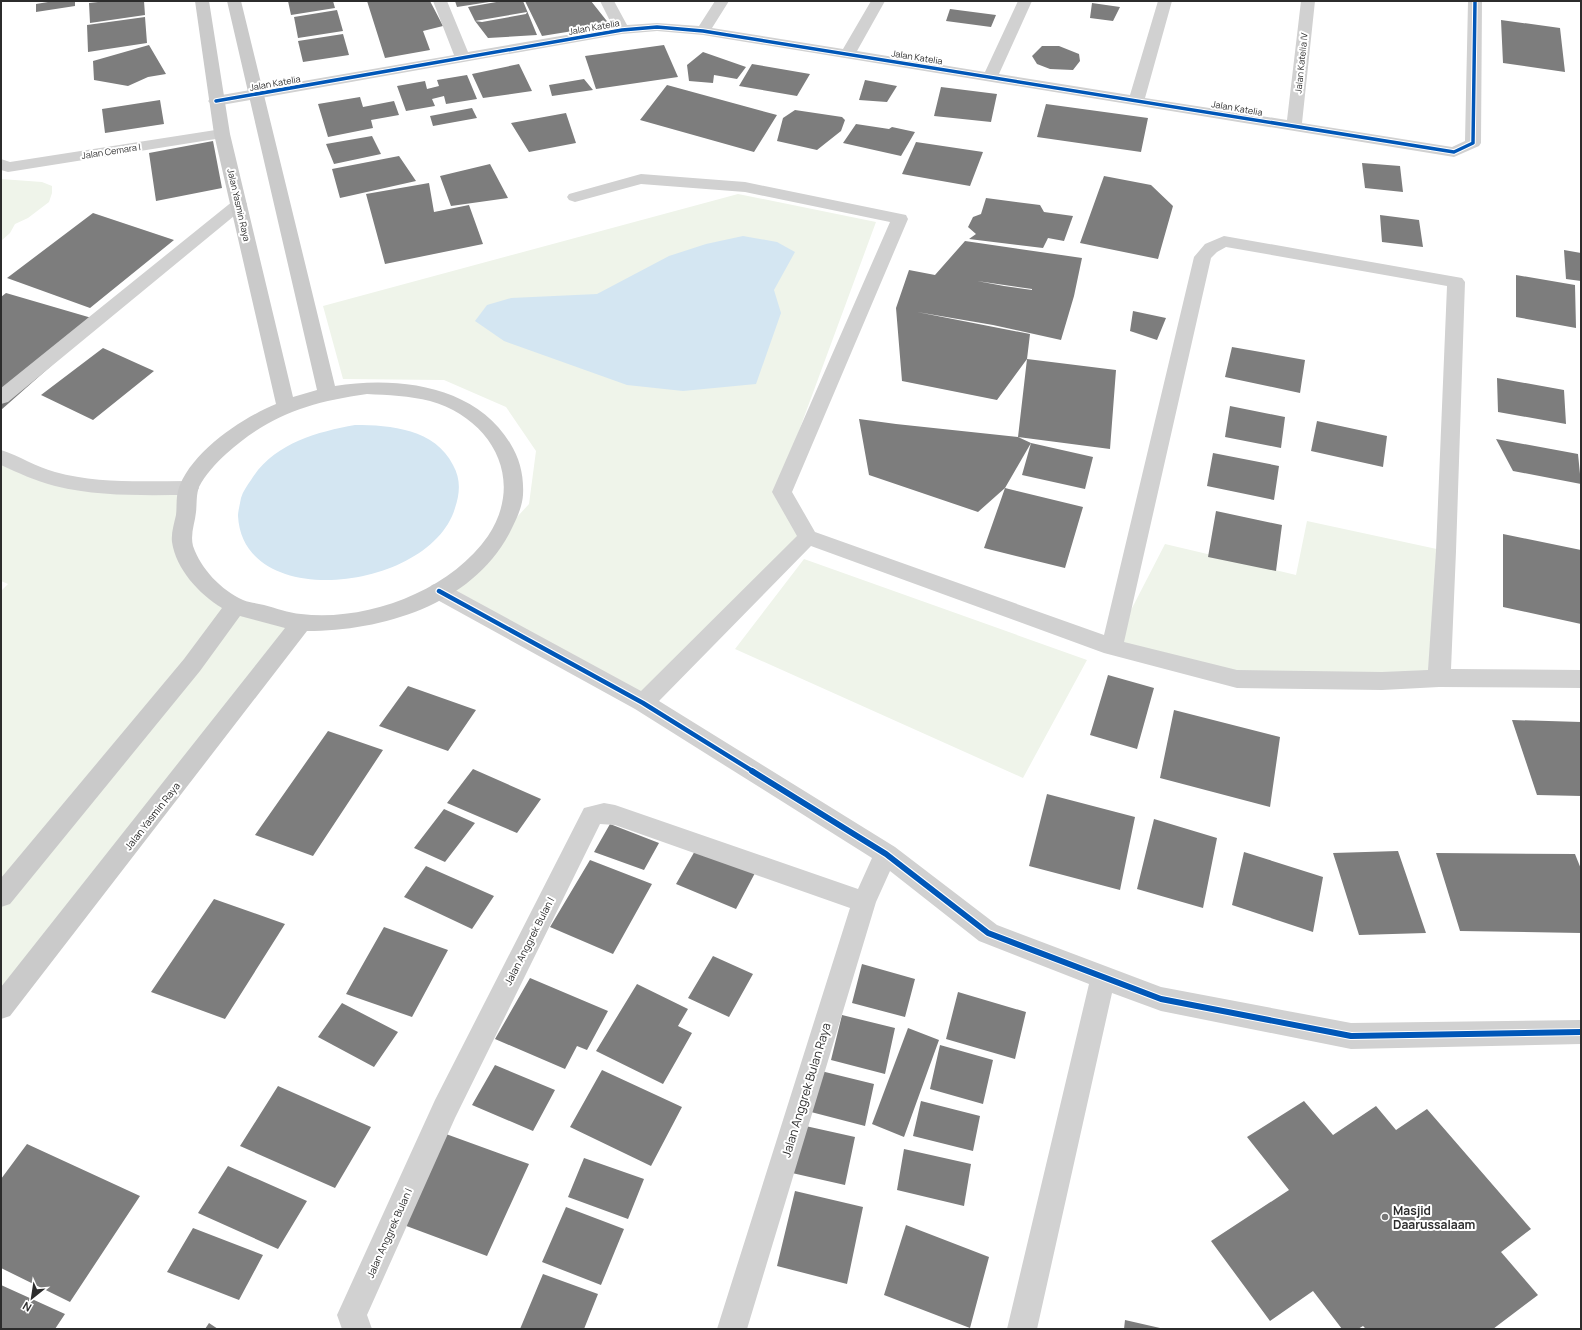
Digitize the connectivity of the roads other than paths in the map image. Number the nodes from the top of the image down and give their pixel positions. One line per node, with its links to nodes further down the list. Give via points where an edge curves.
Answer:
1 (202, 1): 18 (street, Jalan Yasmin Raya)
2 (234, 1): 16 (street)
3 (440, 1): 14 (street)
4 (607, 1): 11 (street)
5 (722, 1): 12 (street)
6 (878, 1): 13 (street)
7 (1025, 1): 15 (street)
8 (1165, 1): 17 (street)
9 (1308, 1): 19 (street, Jalan Katelia IV)
10 (1475, 1): 19 (street, Jalan Katelia, via 1473,143 1454,152)
11 (622, 30): 12 (street, Jalan Katelia, via 657,27); 14 (street, Jalan Katelia)
12 (703, 31): 13 (street, Jalan Katelia)
13 (848, 54): 15 (street, Jalan Katelia)
14 (464, 58): 16 (street, Jalan Katelia)
15 (990, 78): 17 (street, Jalan Katelia)
16 (256, 94): 18 (street, Jalan Katelia); 24 (street)
17 (1137, 100): 19 (street, Jalan Katelia)
18 (216, 101): 20 (street, Jalan Yasmin Raya)
19 (1294, 126)
20 (222, 134): 21 (street, Jalan Cemara I, via 16,166); 23 (street, Jalan Yasmin Raya)
21 (1, 164)
22 (575, 197): 29 (street, via 641,179 745,187 900,219 782,492)
23 (239, 204): 25 (street); 26 (street, Jalan Yasmin Raya)
24 (327, 393): 26 (street); 30 (street, via 367,388 405,390 439,398 469,412 493,431 508,455 515,482 510,511 495,541 472,568)
25 (1, 398)
26 (286, 406): 28 (street, via 260,418 230,439 205,463)
27 (1, 457): 28 (street, via 54,478 92,486)
28 (189, 488): 31 (street, via 182,543 191,567 208,588)
29 (808, 537): 33 (street); 36 (street)
30 (439, 591): 32 (street, via 407,606 372,617 337,623); 36 (street)
31 (235, 606): 32 (street); 38 (street, via 187,671)
32 (301, 623): 41 (street, Jalan Yasmin Raya)
33 (1112, 647): 34 (street, via 1237,679 1382,681); 34 (street, via 1202,257 1224,241 1456,282)
34 (1439, 678): 35 (street)
35 (1581, 679)
36 (643, 703): 37 (street)
37 (886, 854): 39 (street, Jalan Anggrek Bulan Raya); 40 (street, via 988,933)
38 (1, 896)
39 (864, 902): 43 (street, Jalan Anggrek Bulan I, via 615,815 592,815 445,1109 352,1315); 44 (street, Jalan Anggrek Bulan Raya)
40 (1103, 978): 42 (street, via 1161,999 1351,1036); 45 (street)
41 (1, 1007)
42 (1581, 1032)
43 (357, 1329)
44 (732, 1329)
45 (1022, 1329)

